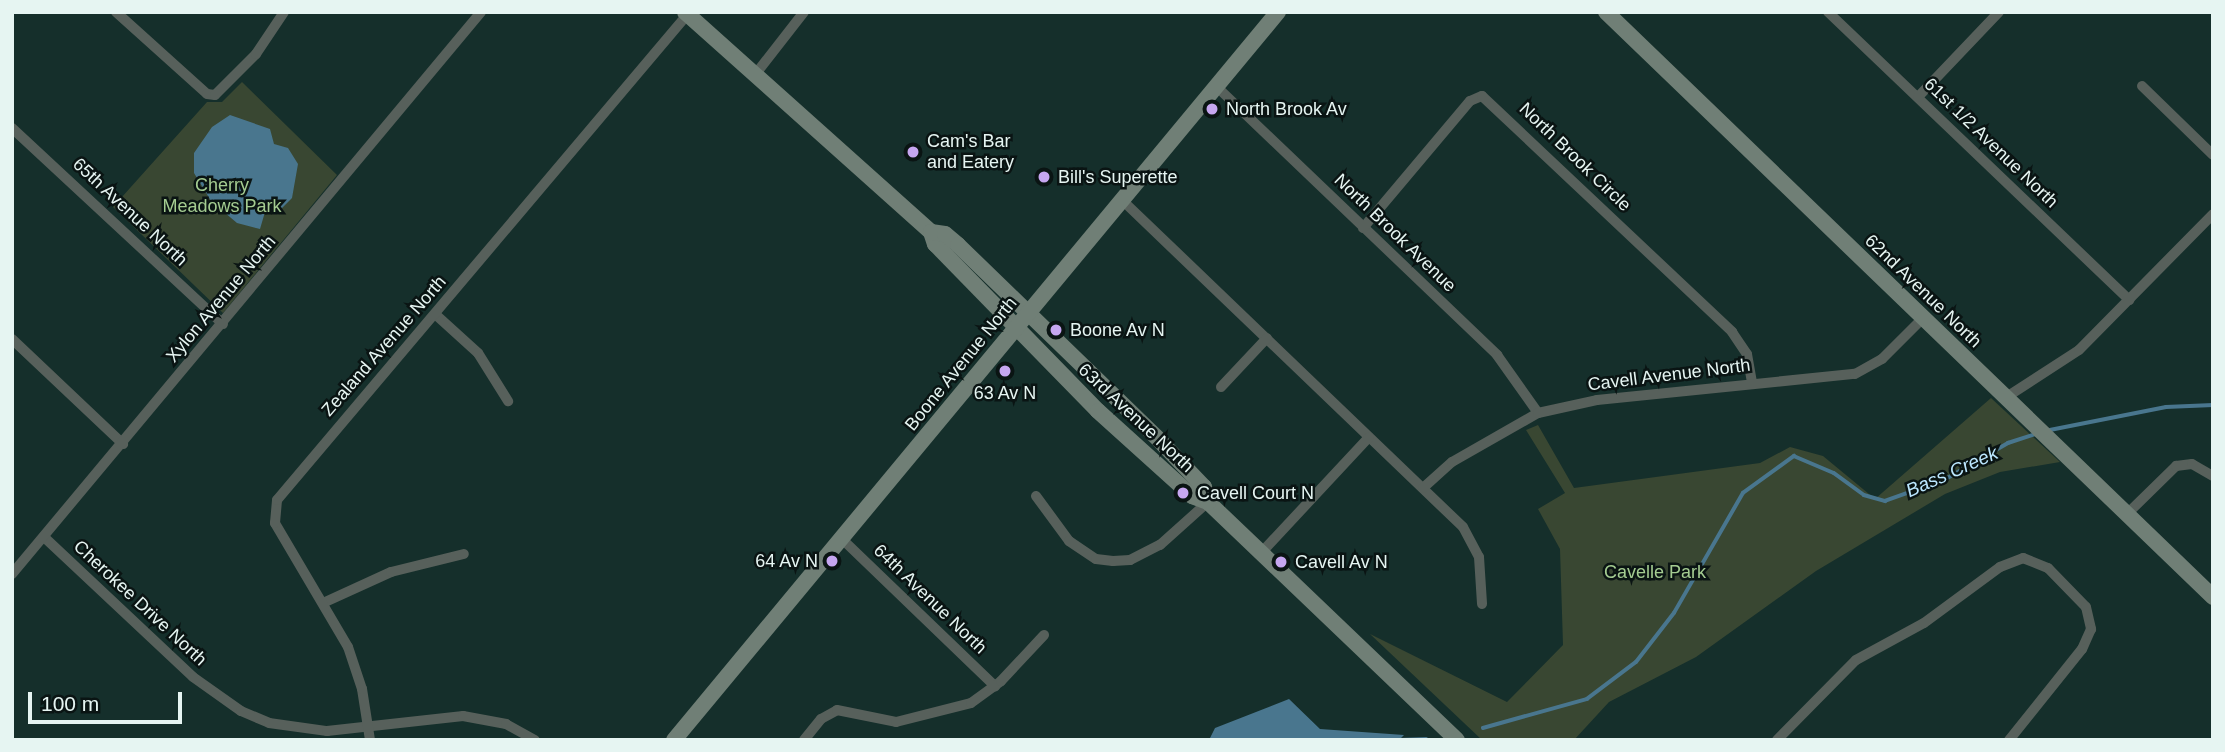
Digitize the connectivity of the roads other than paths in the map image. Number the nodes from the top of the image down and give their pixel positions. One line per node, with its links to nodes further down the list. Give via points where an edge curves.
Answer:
1 (116, 12): 2 (street, via 207,94 215,96 256,54)
2 (284, 12)
3 (481, 12): 24 (street, Xylon Avenue North)
4 (804, 12): 10 (street)
5 (1278, 12): 12 (street, Boone Avenue North)
6 (1606, 12): 23 (street, 62nd Avenue North)
7 (1828, 12): 13 (street, 61st 1/2 Avenue North)
8 (1998, 12): 13 (street)
9 (686, 13): 10 (street, 63rd Avenue North); 21 (street, Zealand Avenue North)
10 (754, 76): 19 (street, 63rd Avenue North)
11 (2142, 86): 15 (street)
12 (1217, 87): 16 (street, Boone Avenue North); 18 (street, North Brook Avenue)
13 (1918, 97): 20 (street, 61st 1/2 Avenue North)
14 (12, 128): 24 (street, 65th Avenue North)
15 (2213, 155)
16 (1122, 200): 22 (street, Boone Avenue North); 26 (street)
17 (2213, 214): 20 (street)
18 (1363, 228): 28 (street, North Brook Circle, via 1470,101 1482,96 1732,332 1747,354); 32 (street, North Brook Avenue, via 1497,355)
19 (931, 232): 22 (street, 63rd Avenue North, via 945,234 958,245); 25 (street, 63rd Avenue North, via 935,244)
20 (2129, 300): 30 (street, via 2079,350)
21 (435, 314): 31 (street, via 478,353); 46 (street, Zealand Avenue North, via 277,500 275,523)
22 (1025, 315): 25 (street, Boone Avenue North); 38 (street, 63rd Avenue North, via 1204,487)
23 (1923, 318): 28 (street, Cavell Avenue North, via 1882,359 1855,374); 30 (street, 62nd Avenue North)
24 (223, 324): 34 (street, Xylon Avenue North)
25 (1015, 330): 38 (street, 63rd Avenue North, via 1135,446 1192,496); 41 (street, Boone Avenue North)
26 (1267, 338): 29 (street); 33 (street)
27 (12, 339): 34 (street)
28 (1752, 381): 32 (street, Cavell Avenue North, via 1597,400)
29 (1221, 387)
30 (2004, 398): 39 (street, 62nd Avenue North)
31 (508, 401)
32 (1538, 413): 36 (street, Cavell Avenue North, via 1452,462)
33 (1369, 437): 36 (street); 42 (street)
34 (123, 444): 40 (street, Xylon Avenue North)
35 (2213, 476): 39 (street, via 2192,464 2176,466)
36 (1423, 488): 47 (street, via 1476,545)
37 (1036, 496): 38 (street, via 1069,541 1096,559 1113,561 1130,560 1160,545)
38 (1208, 502): 42 (street, 63rd Avenue North)
39 (2127, 514): 45 (street, 62nd Avenue North)
40 (44, 537): 44 (street, Xylon Avenue North); 50 (street, Cherokee Drive North, via 216,697 268,723 297,729)
41 (841, 538): 49 (street, 64th Avenue North); 53 (street, Boone Avenue North)
42 (1261, 553): 55 (street, 63rd Avenue North)
43 (464, 554): 46 (street, via 391,572)
44 (12, 574)
45 (2213, 597)
46 (323, 603): 50 (street, Zealand Avenue North, via 355,667)
47 (1482, 604)
48 (1044, 635): 49 (street)
49 (995, 686): 54 (street, via 950,711 896,722 837,710 821,719)
50 (369, 727): 51 (street, Zealand Avenue North); 52 (street, Cherokee Drive North, via 463,716 506,724)
51 (370, 740)
52 (535, 740)
53 (674, 740)
54 (804, 740)
55 (1457, 740)
56 (1777, 740): 57 (street, via 1856,660 1924,623 2011,560 2036,561 2065,586 2091,618 2088,640)
57 (2009, 740)

